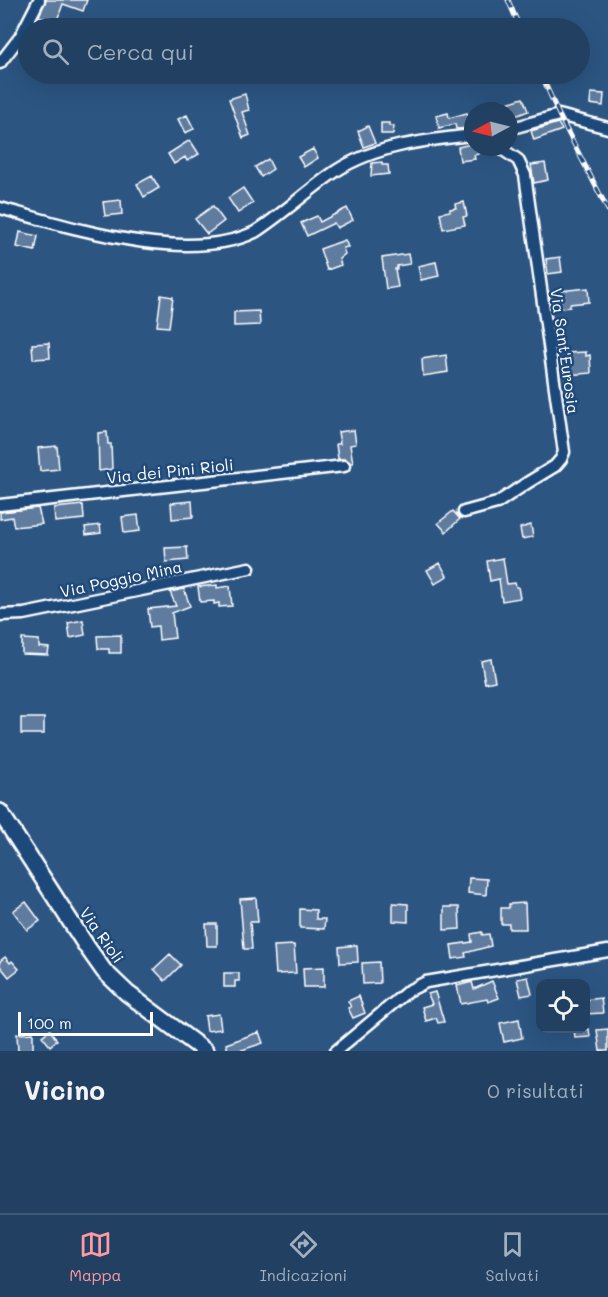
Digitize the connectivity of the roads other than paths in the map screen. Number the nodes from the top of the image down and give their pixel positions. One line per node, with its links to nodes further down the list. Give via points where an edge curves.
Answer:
1 (39, 0): 2 (street)
2 (30, 18)
3 (18, 40): 4 (street)
4 (0, 63)
5 (518, 127): 6 (street, via 560,115)
6 (608, 128)
7 (464, 136): 9 (street, via 364,156 337,170 255,232 222,242 195,244 113,237)
8 (512, 156): 12 (street, Via Sant'Eurosia, via 525,175 564,452 555,466 497,503)
9 (0, 208)
10 (344, 466): 11 (street, Via dei Pini Rioli)
11 (0, 505)
12 (464, 512)
13 (249, 568): 14 (street, Via Poggio Mina, via 24,614)
14 (0, 615)
15 (0, 812): 17 (main road, Via Rioli, via 104,971)
16 (608, 951): 18 (street, via 426,982 408,992)
17 (205, 1051)
18 (336, 1051)

